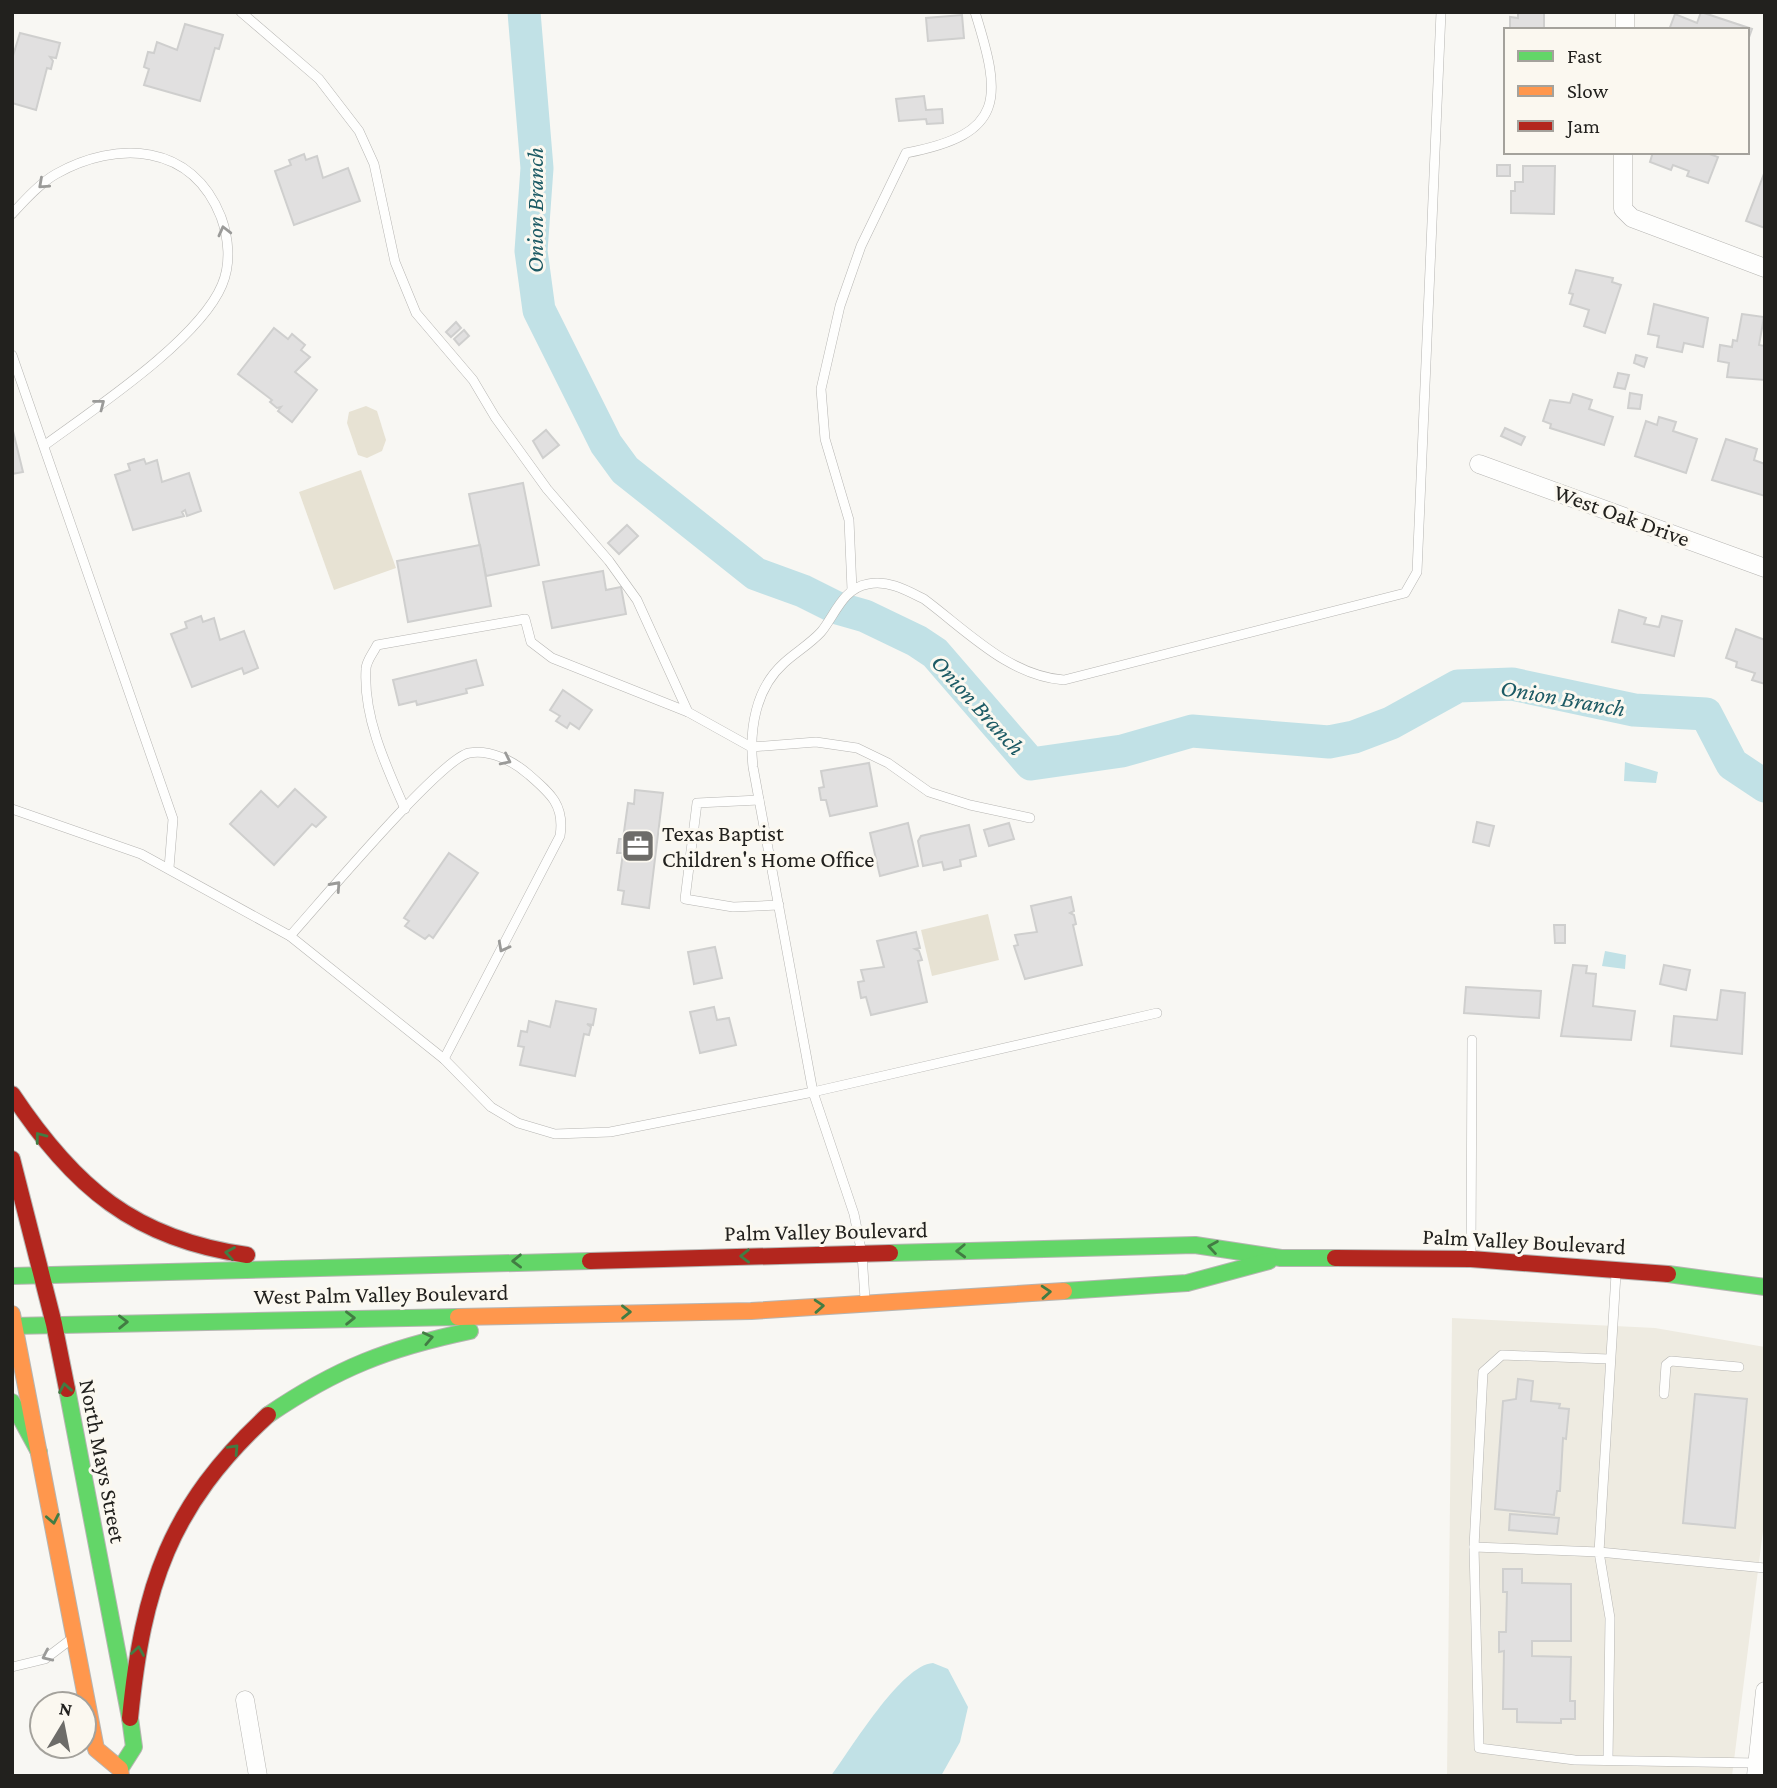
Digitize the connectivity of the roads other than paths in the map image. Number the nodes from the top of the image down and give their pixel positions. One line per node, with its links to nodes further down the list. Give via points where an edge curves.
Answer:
1 (242, 12): 12 (lane, via 319,79 359,131 374,164 395,262 416,313 474,380 547,489 637,600)
2 (975, 12): 11 (lane, via 992,78 988,109 973,131 906,153 861,246 825,363 821,417 849,520)
3 (1441, 12): 11 (lane, via 1417,572 1405,593 1064,680 1018,669 924,599 890,583)
4 (1623, 154): 6 (street, via 1623,209 1632,218)
5 (12, 214): 8 (lane, one-way to 5, via 195,324 221,287 227,242 217,208 204,188 178,165 147,153 112,153 79,163 53,176)
6 (1765, 268)
7 (12, 355): 8 (lane)
8 (45, 445): 18 (lane, via 173,819)
9 (1479, 464): 10 (street, West Oak Drive)
10 (1765, 568)
11 (852, 590): 13 (lane, via 820,632 784,663 766,686 754,720)
12 (688, 712): 13 (lane); 16 (lane, via 552,658 531,642 525,619 377,645 366,666 369,698 379,746)
13 (751, 747): 14 (lane); 17 (lane, via 816,742 857,748 929,792)
14 (759, 800): 19 (lane); 19 (lane, via 697,803 685,899 733,906)
15 (12, 809): 18 (lane)
16 (405, 809): 20 (lane, one-way to 16); 23 (lane, one-way to 23, via 445,766 467,753 481,752 522,769 550,792 562,814 554,850)
17 (1030, 818)
18 (169, 867): 20 (lane)
19 (779, 905): 24 (lane)
20 (290, 936): 23 (lane)
21 (1157, 1013): 24 (lane)
22 (1472, 1040): 29 (lane)
23 (444, 1059): 24 (lane, via 503,1115 518,1124 563,1135 610,1132)
24 (813, 1092): 27 (lane, via 854,1214)
25 (12, 1094): 30 (main road, one-way to 25, via 242,1255 196,1245 147,1226 95,1194 61,1163)
26 (12, 1159): 32 (main road, North Mays Street)
27 (862, 1254): 28 (main road, Palm Valley Boulevard, one-way to 27, via 1195,1245); 30 (main road, Palm Valley Boulevard, one-way to 30); 35 (lane)
28 (1281, 1258): 29 (main road, Palm Valley Boulevard); 35 (main road, Palm Valley Boulevard, one-way to 28, via 1188,1283)
29 (1471, 1259): 31 (main road, Palm Valley Boulevard)
30 (371, 1264): 32 (main road, West Palm Valley Boulevard)
31 (1616, 1268): 34 (main road, Palm Valley Boulevard); 40 (lane)
32 (41, 1275): 33 (main road, West Palm Valley Boulevard); 39 (main road, North Mays Street)
33 (12, 1276)
34 (1765, 1287)
35 (865, 1303): 36 (main road, Palm Valley Boulevard, one-way to 35)
36 (751, 1311): 37 (main road, West Palm Valley Boulevard, one-way to 36)
37 (586, 1313): 39 (main road, West Palm Valley Boulevard, one-way to 37); 52 (main road, one-way to 37, via 149,1597 173,1535 206,1482 265,1418 323,1376 390,1348)
38 (13, 1322): 39 (main road, West Palm Valley Boulevard); 44 (main road, North Mays Street)
39 (54, 1324): 52 (main road, North Mays Street, one-way to 39)
40 (1609, 1359): 45 (lane, via 1502,1355 1483,1372); 46 (lane)
41 (1740, 1367): 42 (lane, via 1671,1361 1666,1365)
42 (1664, 1394)
43 (12, 1402): 44 (main road)
44 (39, 1452): 48 (main road, North Mays Street, one-way to 48)
45 (1474, 1547): 46 (lane); 53 (lane, via 1479,1748)
46 (1599, 1552): 47 (lane); 53 (lane, via 1610,1618)
47 (1765, 1569)
48 (76, 1633): 49 (lane, one-way to 49, via 45,1659); 55 (main road, North Mays Street, via 96,1749)
49 (12, 1667)
50 (1765, 1694): 54 (street)
51 (246, 1700): 56 (street)
52 (130, 1718): 55 (main road, North Mays Street, via 134,1747)
53 (1608, 1760): 54 (lane)
54 (1759, 1768)
55 (120, 1773)
56 (258, 1776)

